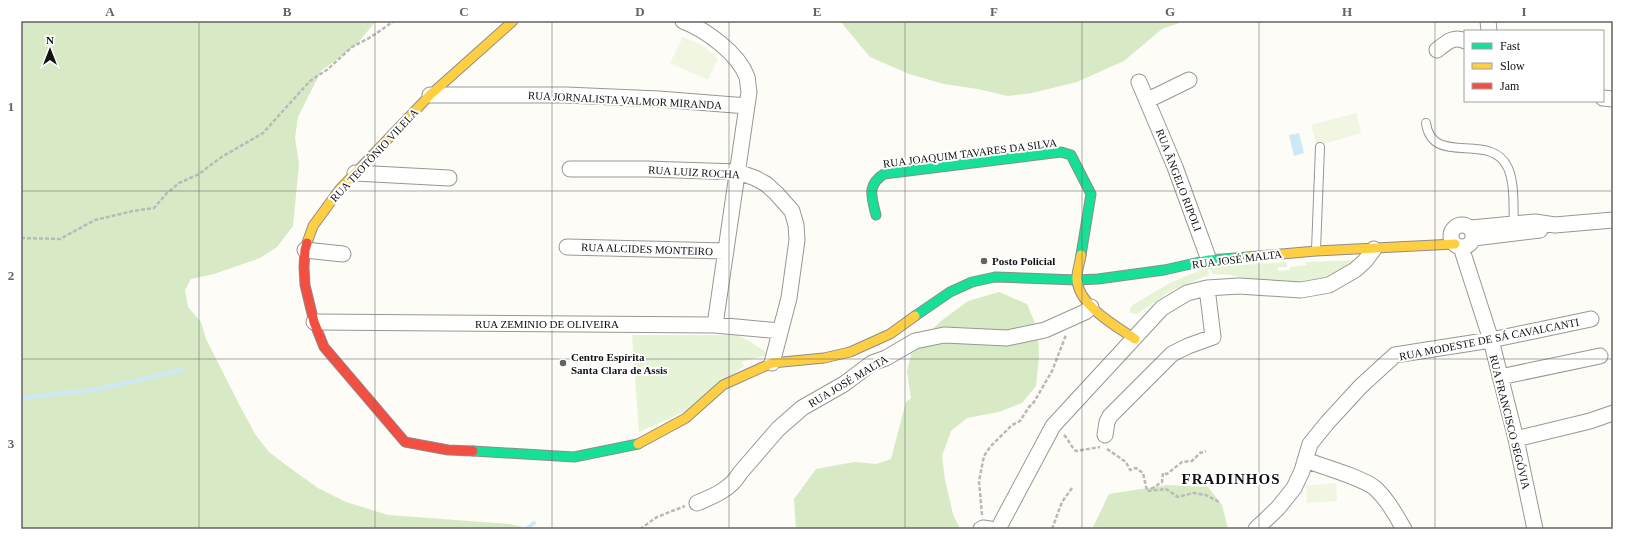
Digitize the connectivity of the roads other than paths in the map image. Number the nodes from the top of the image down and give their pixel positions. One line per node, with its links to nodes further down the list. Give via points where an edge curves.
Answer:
1 (513, 21): 7 (street, RUA TEOTÔNIO VILELA)
2 (683, 21): 8 (street, via 726,48 742,66 747,78)
3 (1464, 41): 4 (street, via 1456,38 1449,40)
4 (1437, 50)
5 (1188, 80): 9 (street)
6 (1138, 82): 9 (street, RUA ÂNGELO RIPOLI)
7 (430, 96): 8 (street, RUA JORNALISTA VALMOR MIRANDA, via 566,95); 14 (street, RUA TEOTÔNIO VILELA)
8 (748, 99): 13 (street)
9 (1148, 100): 29 (street, RUA ÂNGELO RIPOLI)
10 (1426, 123): 18 (lane, via 1429,137 1434,142 1445,147 1486,150 1501,158 1510,174)
11 (1320, 147): 27 (lane)
12 (570, 169): 13 (street, RUA LUIZ ROCHA)
13 (738, 172): 26 (street); 36 (street, RUA LUIZ ROCHA, via 766,184 776,193 792,211 796,225 797,240 789,298)
14 (355, 173): 15 (street); 25 (street, RUA TEOTÔNIO VILELA, via 313,226)
15 (449, 178)
16 (876, 215): 30 (street, RUA JOAQUIM TAVARES DA SILVA, via 872,187 877,177 884,174 1066,153 1071,156 1090,194)
17 (1613, 220): 19 (street)
18 (1514, 223): 19 (street, via 1536,222); 20 (street)
19 (1555, 225): 20 (street, via 1537,231)
20 (1472, 233): 21 (street, via 1469,245); 21 (street, RUA JOSÉ MALTA, via 1465,225 1459,225)
21 (1456, 241): 23 (street, RUA JOSÉ MALTA); 38 (street, RUA FRANCISCO SEGÓVIA)
22 (567, 247): 26 (street, RUA ALCIDES MONTEIRO)
23 (1391, 248): 24 (street, RUA JOSÉ MALTA)
24 (1374, 249): 27 (street, RUA JOSÉ MALTA); 31 (street, via 1355,270 1329,285 1301,290 1239,286)
25 (305, 250): 28 (street); 34 (street, RUA TEOTÔNIO VILELA, via 305,285)
26 (726, 251): 35 (street)
27 (1316, 251): 29 (street, RUA JOSÉ MALTA)
28 (343, 254)
29 (1209, 260): 30 (street, RUA JOSÉ MALTA, via 1164,270)
30 (1077, 280): 32 (street, via 1079,290); 40 (street, RUA JOSÉ MALTA, via 995,277 972,282 950,292 890,334 850,352)
31 (1207, 288): 37 (street, via 1187,293 1162,308); 43 (street, via 1213,337 1172,354 1161,364 1110,416 1106,422)
32 (1091, 307): 37 (street); 46 (street, RUA JOSÉ MALTA, via 1045,330 1008,338 944,335 915,341 872,364 844,384 802,408 778,429 735,481 715,496)
33 (1592, 319): 38 (street, RUA MODESTE DE SÁ CAVALCANTI)
34 (314, 322): 35 (street, RUA ZEMINIO DE OLIVEIRA); 40 (street, RUA JOSÉ MALTA, via 324,347 405,442 448,450 574,457 635,446 686,418 723,385)
35 (715, 325): 36 (street, RUA ZEMINIO DE OLIVEIRA)
36 (780, 331): 40 (street, RUA LUIZ ROCHA)
37 (1135, 339): 47 (street, via 1053,426)
38 (1491, 340): 41 (street, RUA FRANCISCO SEGÓVIA); 45 (street, RUA MODESTE DE SÁ CAVALCANTI, via 1395,356 1361,386 1327,423 1310,444)
39 (1600, 356): 41 (street)
40 (772, 364)
41 (1500, 377): 44 (street, RUA FRANCISCO SEGÓVIA)
42 (1613, 413): 44 (street)
43 (1106, 435)
44 (1516, 439): 50 (street, RUA FRANCISCO SEGÓVIA)
45 (1305, 460): 48 (street, RUA MODESTE DE SÁ CAVALCANTI, via 1294,488); 49 (street, via 1374,487 1388,502)
46 (697, 503)
47 (988, 529)
48 (1256, 529)
49 (1404, 529)
50 (1535, 529)

